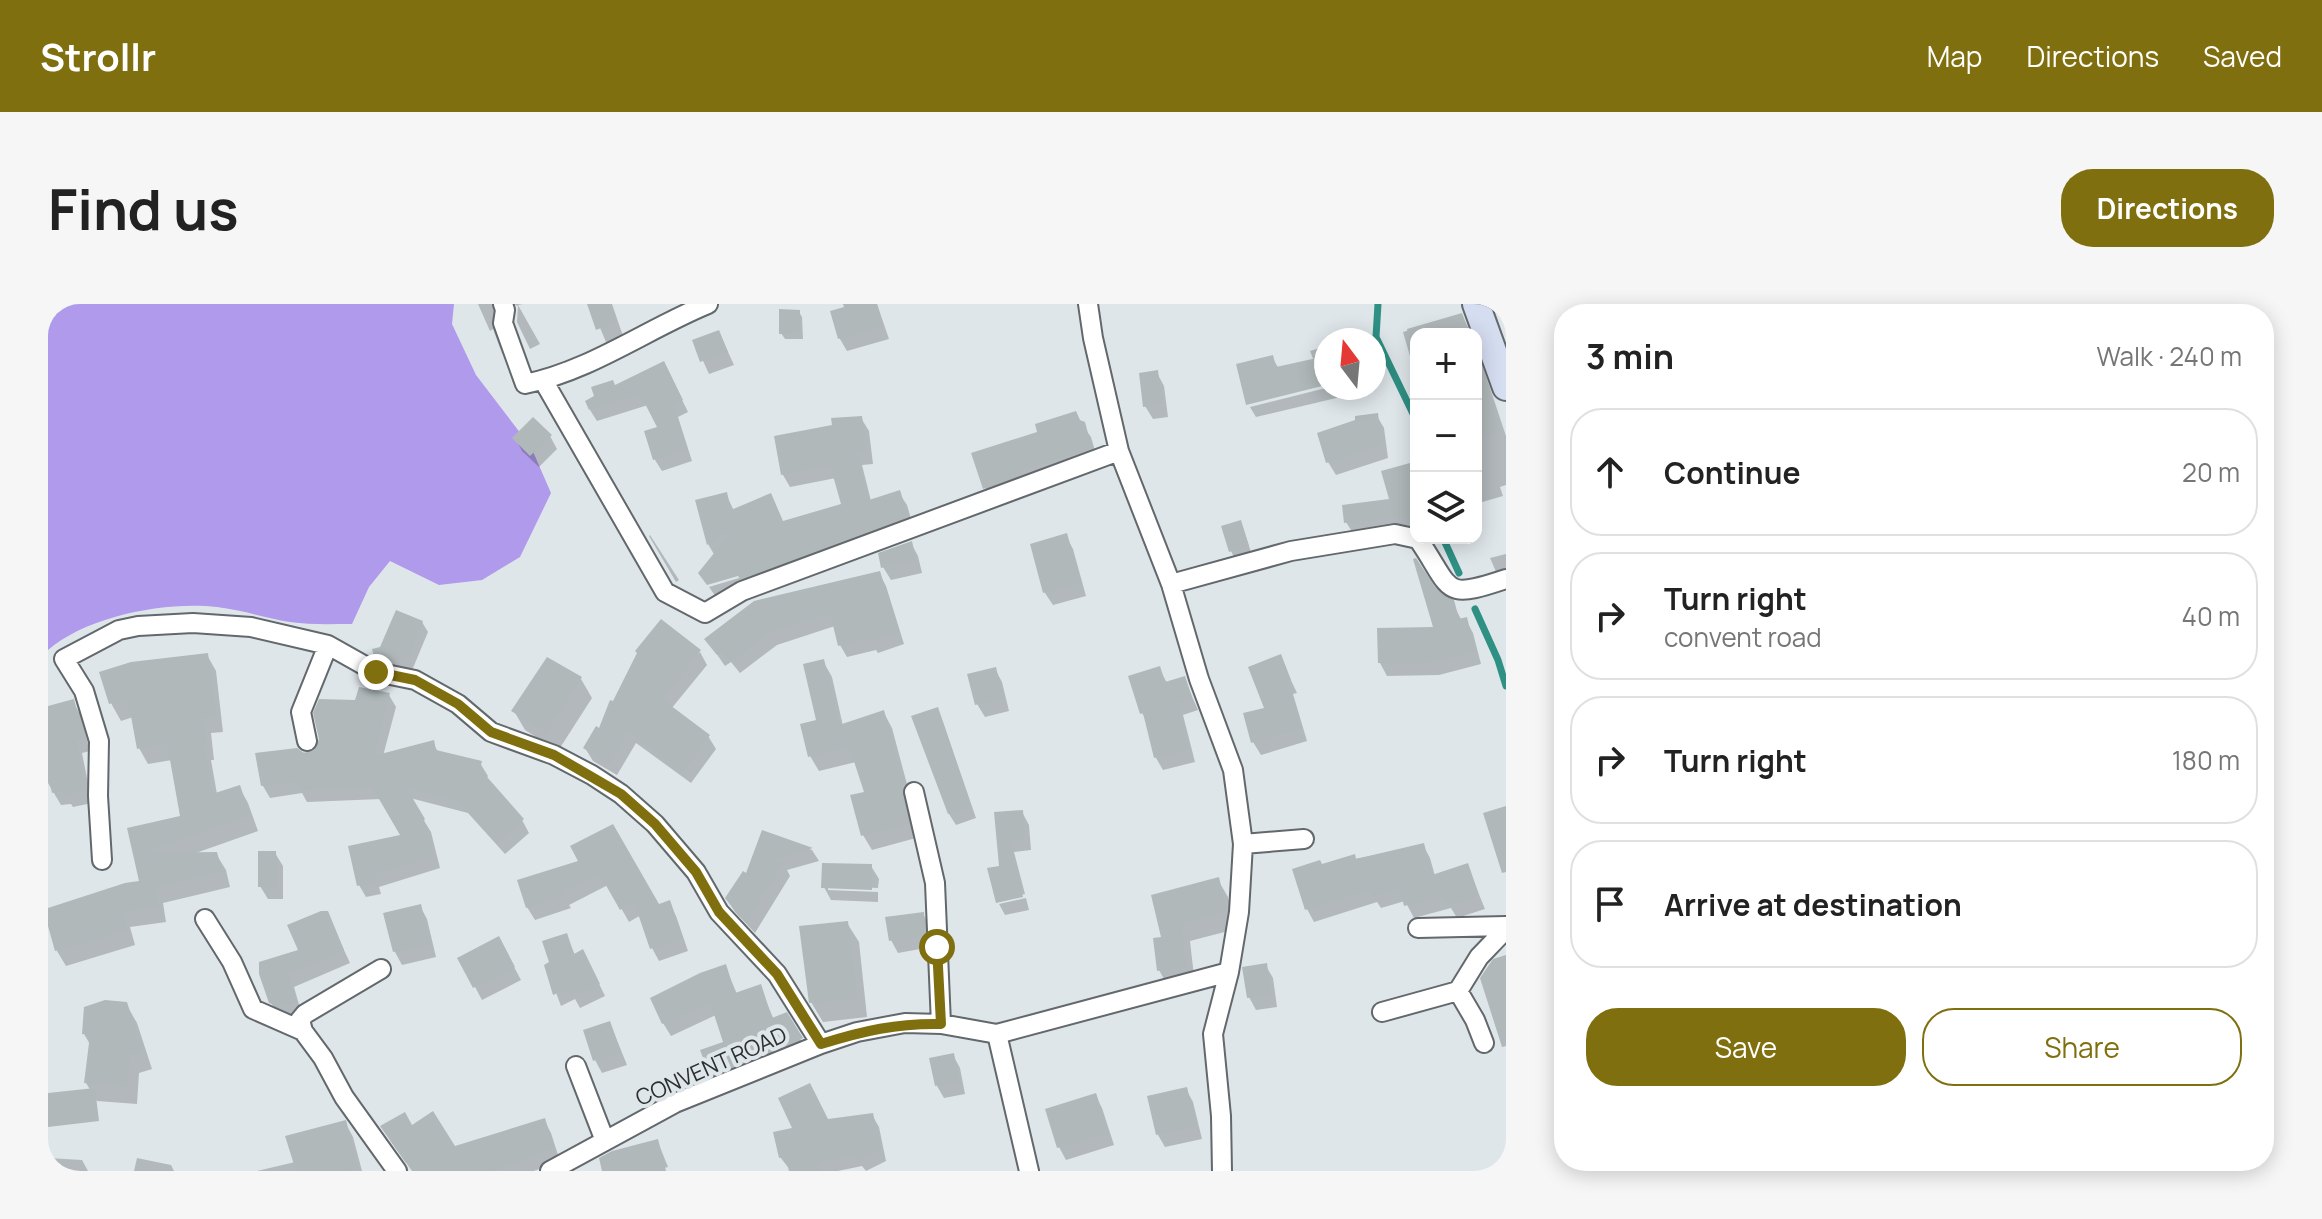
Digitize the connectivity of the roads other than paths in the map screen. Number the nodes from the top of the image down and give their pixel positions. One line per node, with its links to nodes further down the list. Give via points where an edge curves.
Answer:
1 (503, 304): 5 (street, via 503,323 525,384)
2 (708, 304): 5 (street)
3 (1088, 304): 7 (street)
4 (1476, 304): 6 (main road)
5 (543, 380): 7 (street, via 665,592 705,613 742,591)
6 (1505, 385)
7 (1119, 451): 9 (street)
8 (1506, 579): 9 (street, via 1471,591 1456,590 1445,582 1418,539 1395,534 1291,551)
9 (1171, 584): 14 (street, via 1233,770)
10 (328, 645): 11 (street, via 301,712); 15 (street, via 251,627 193,623 119,630 64,659 84,691 99,741); 27 (street, via 376,672 415,680 458,704 491,732 554,755 621,794 696,872 719,912 777,974)
11 (307, 741)
12 (914, 792): 23 (street, via 935,883)
13 (1304, 839): 14 (street)
14 (1243, 844): 20 (street)
15 (102, 860)
16 (205, 919): 24 (street, via 253,1009)
17 (1506, 927): 18 (street); 21 (street)
18 (1418, 928)
19 (381, 969): 24 (street, via 305,1014 300,1020)
20 (1229, 972): 25 (street); 33 (street, via 1213,1034)
21 (1458, 991): 22 (street); 26 (street)
22 (1382, 1012)
23 (941, 1024): 25 (street, CONVENT ROAD); 27 (street, CONVENT ROAD, via 905,1023)
24 (303, 1031): 30 (street)
25 (997, 1034): 32 (street)
26 (1484, 1043)
27 (821, 1044): 29 (street, CONVENT ROAD, via 675,1103)
28 (576, 1066): 29 (street)
29 (605, 1141): 31 (street, CONVENT ROAD)
30 (397, 1171)
31 (550, 1171)
32 (1029, 1171)
33 (1222, 1171)

